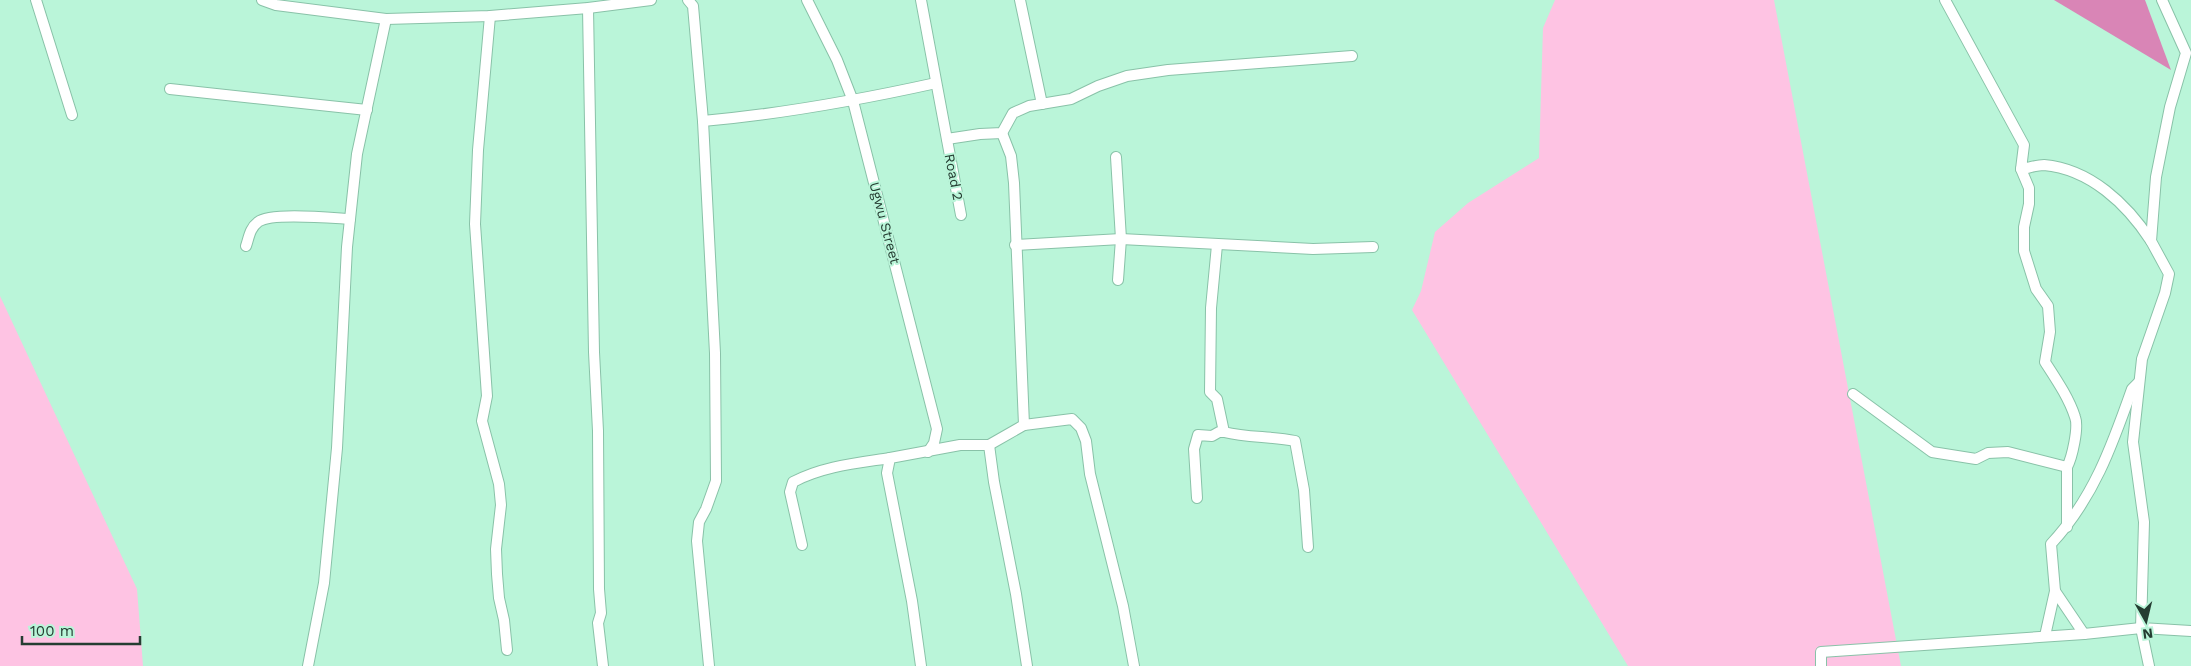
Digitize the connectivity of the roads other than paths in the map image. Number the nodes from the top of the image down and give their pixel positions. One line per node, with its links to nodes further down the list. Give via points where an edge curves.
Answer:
1 (36, 0): 19 (street)
2 (262, 0): 12 (street, via 276,5)
3 (651, 0): 10 (street)
4 (688, 0): 20 (street, via 693,6)
5 (807, 0): 16 (street, Ugwu Street)
6 (921, 0): 14 (street, Road 2)
7 (1020, 0): 17 (street)
8 (1945, 0): 24 (street, via 2024,145)
9 (2162, 0): 28 (street, via 2186,53 2170,107 2156,177)
10 (588, 8): 11 (street); 53 (street, via 601,613 598,623)
11 (490, 16): 12 (street); 51 (street, via 475,224 487,396 482,421 499,484 497,574)
12 (386, 19): 18 (street)
13 (1352, 56): 17 (street, via 1127,76 1071,99)
14 (936, 83): 16 (street); 22 (street, Road 2)
15 (170, 89): 18 (street)
16 (854, 101): 20 (street, via 761,116); 39 (street, Ugwu Street, via 937,429)
17 (1042, 104): 21 (street, via 1013,113)
18 (366, 110): 26 (street, via 357,154)
19 (72, 115)
20 (703, 121): 54 (street, via 715,354 716,481 699,522 697,541)
21 (1002, 133): 22 (street); 29 (street, via 1011,156)
22 (947, 139): 25 (street, Road 2)
23 (1116, 157): 27 (street)
24 (2021, 169): 28 (street, via 2043,165 2080,174 2127,208); 41 (street, via 2029,188 2024,251 2036,289 2048,306 2050,332 2045,362 2076,419 2072,458)
25 (961, 215)
26 (350, 219): 31 (street, via 275,216 259,220 251,229); 52 (street, via 337,448 325,574)
27 (1121, 239): 29 (street); 30 (street); 33 (street)
28 (2151, 241): 34 (street, via 2169,274 2142,360)
29 (1015, 244): 36 (street)
30 (1217, 245): 32 (street, via 1313,249); 37 (street, via 1211,308 1210,392 1217,399)
31 (246, 246)
32 (1373, 247)
33 (1118, 280)
34 (2139, 382): 43 (street, via 2132,389 2109,455); 47 (street, via 2133,442 2144,522)
35 (1853, 394): 41 (street, via 1932,452 1976,459 1988,453 2008,452)
36 (1024, 426): 38 (street); 57 (street, via 1072,419 1081,428)
37 (1224, 432): 42 (street, via 1212,436 1198,435 1193,468); 45 (street, via 1295,441 1304,490)
38 (989, 445): 39 (street, via 960,445); 56 (street)
39 (928, 452): 40 (street)
40 (890, 458): 44 (street, via 834,466 793,482 790,492); 55 (street, via 887,473)
41 (2067, 467): 43 (street)
42 (1197, 498)
43 (2067, 527): 46 (street, via 2051,544)
44 (802, 545)
45 (1308, 547)
46 (2056, 591): 49 (street); 50 (street)
47 (2141, 628): 48 (street); 49 (street); 59 (street)
48 (2191, 631)
49 (2084, 634): 50 (street)
50 (2044, 636): 58 (street, via 1821,652)
51 (507, 650)
52 (308, 666)
53 (603, 666)
54 (710, 666)
55 (921, 666)
56 (1027, 666)
57 (1134, 666)
58 (1821, 666)
59 (2149, 666)

